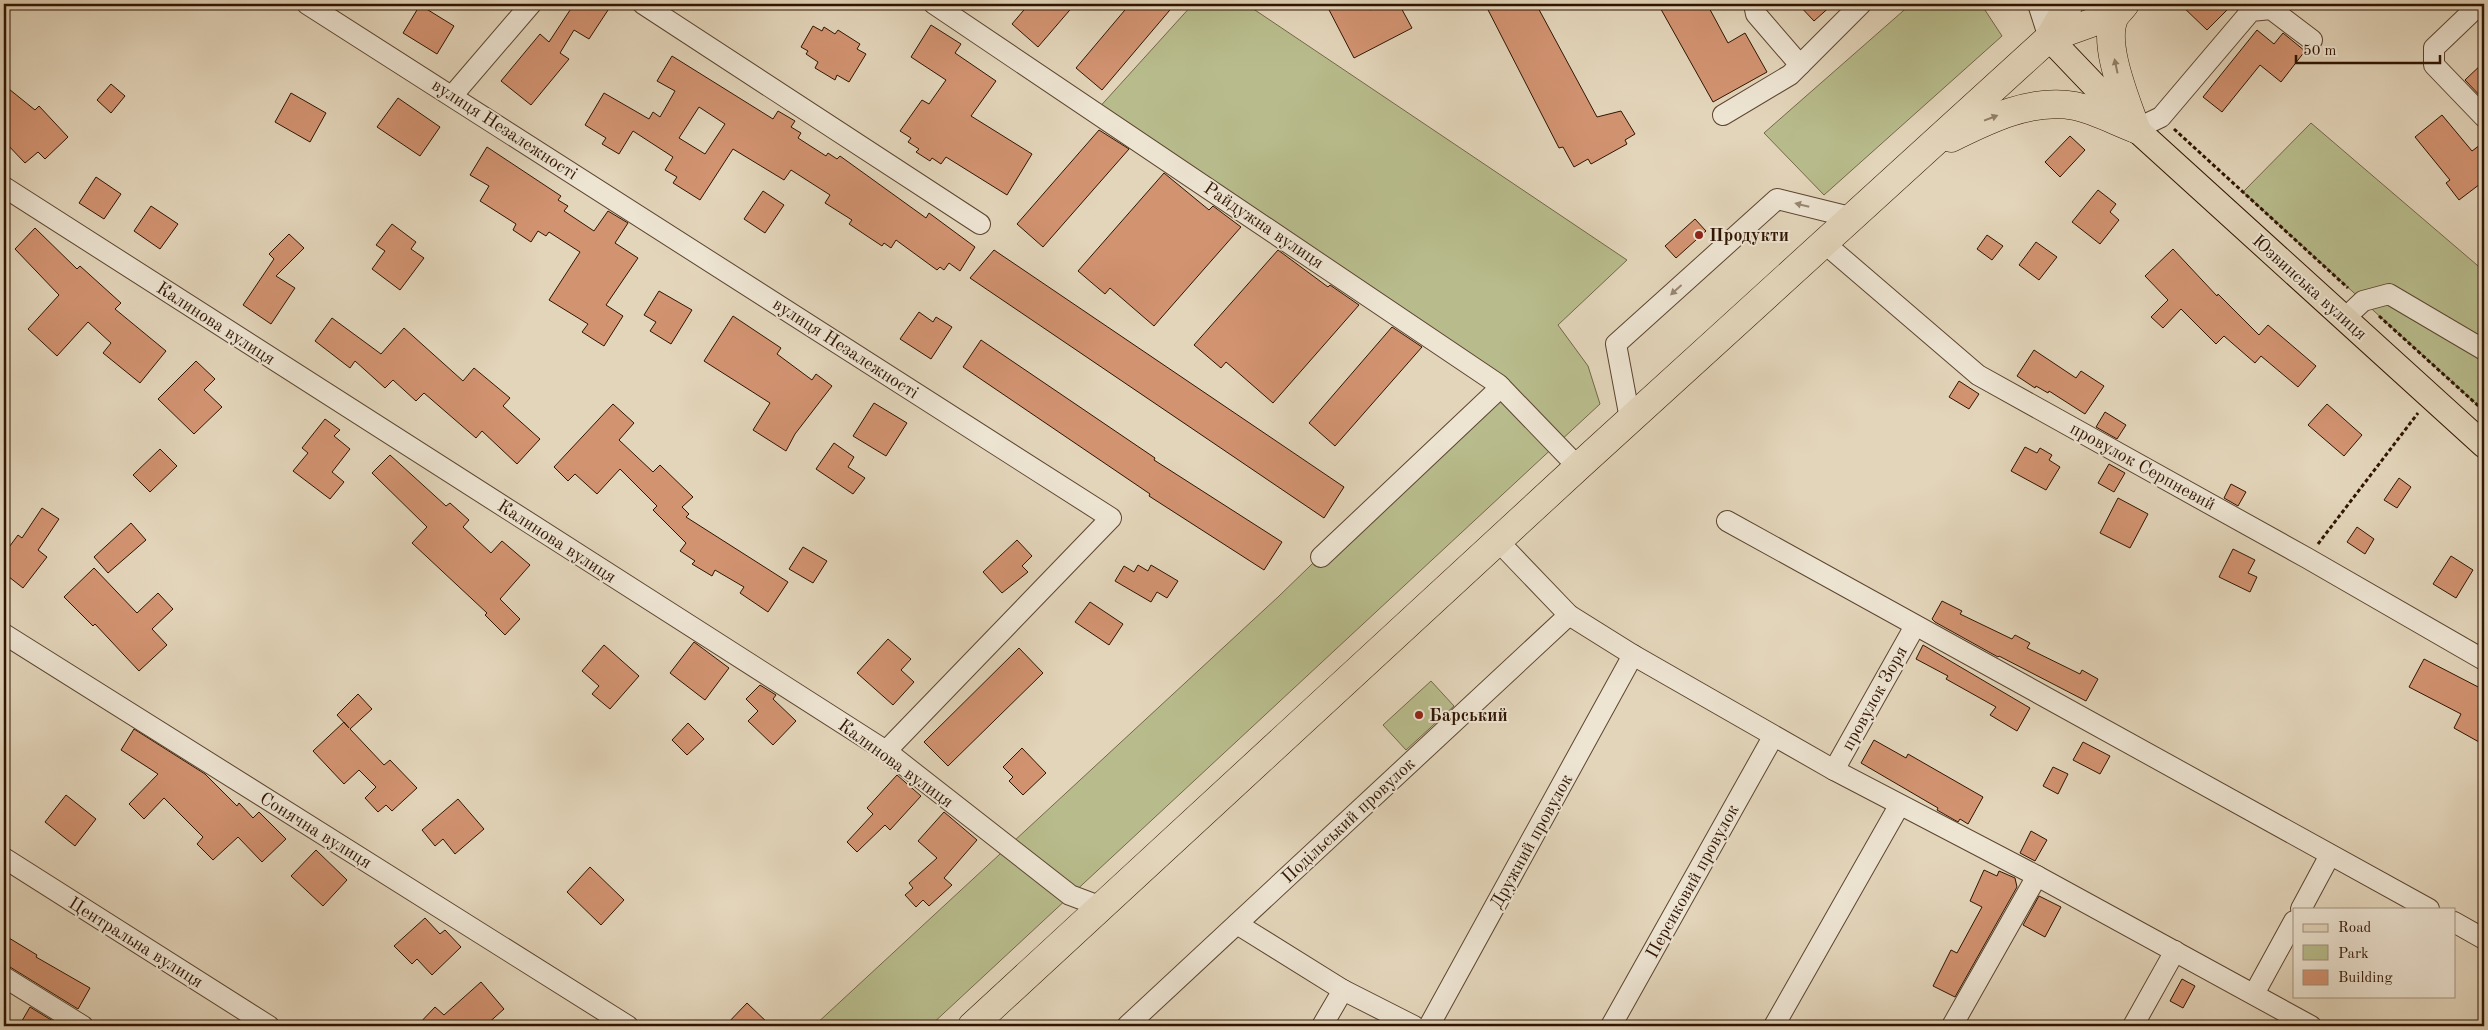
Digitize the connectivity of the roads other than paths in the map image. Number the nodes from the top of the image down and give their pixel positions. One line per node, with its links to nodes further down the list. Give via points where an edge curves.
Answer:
1 (307, 4): 16 (street, вулиця Незалежності)
2 (532, 4): 16 (street)
3 (643, 4): 23 (street)
4 (934, 4): 27 (street, Райдужна вулиця)
5 (1754, 4): 15 (street, via 1756,14)
6 (1862, 4): 15 (street)
7 (2038, 4): 13 (street)
8 (2069, 4): 13 (highway)
9 (2120, 4): 13 (highway, via 2091,22)
10 (2125, 4): 19 (highway, one-way to 10, via 2112,50 2115,17)
11 (2480, 4): 18 (street, via 2434,48 2434,65)
12 (2248, 8): 14 (street, via 2271,9); 19 (street, via 2161,117)
13 (2049, 38): 19 (main road, Юзвинська вулиця); 20 (highway)
14 (2312, 40)
15 (1800, 65): 17 (street, via 1790,75)
16 (452, 96): 40 (street, вулиця Незалежності, via 1111,518)
17 (1723, 115)
18 (2484, 117)
19 (2136, 129): 20 (highway, one-way to 19, via 1990,118 2020,109 2075,106); 25 (main road, Юзвинська вулиця)
20 (1917, 156): 22 (highway)
21 (4, 187): 40 (street, Калинова вулиця)
22 (1850, 218): 24 (highway); 28 (street, one-way to 28, via 1777,199 1616,344)
23 (980, 224)
24 (1823, 242): 28 (highway); 38 (street, провулок Серпневий, via 1978,375)
25 (2345, 318): 26 (street, via 2363,301 2389,294); 29 (main road, Юзвинська вулиця)
26 (2484, 350)
27 (1501, 387): 30 (street, Райдужна вулиця); 33 (street)
28 (1630, 419): 30 (highway)
29 (2484, 445)
30 (1578, 467): 32 (highway)
31 (1727, 522): 35 (street)
32 (1498, 541): 34 (street); 46 (highway)
33 (1321, 557)
34 (1569, 615): 37 (street); 51 (street, Подільський провулок)
35 (1915, 626): 41 (street, провулок Зоря); 43 (street)
36 (4, 634): 59 (street, Сонячна вулиця)
37 (1633, 655): 39 (street); 64 (street, Дружний провулок)
38 (2484, 660)
39 (1773, 737): 41 (street); 65 (street, Персиковий провулок)
40 (886, 751): 46 (street, Калинова вулиця, via 1070,894)
41 (1834, 770): 42 (street)
42 (1899, 806): 45 (street); 66 (street)
43 (2330, 855): 47 (street); 48 (street)
44 (4, 858): 58 (street, Центральна вулиця)
45 (2037, 876): 53 (street); 67 (street)
46 (1102, 907): 60 (highway)
47 (2302, 908)
48 (2427, 908)
49 (2293, 923): 56 (street)
50 (2456, 923): 52 (street)
51 (1236, 924): 55 (street); 61 (street, Подільський провулок)
52 (2484, 939)
53 (2175, 951): 56 (street); 68 (street)
54 (4, 977): 57 (street)
55 (1343, 990): 62 (street); 63 (street)
56 (2254, 994): 69 (street)
57 (83, 1026)
58 (269, 1026)
59 (628, 1026)
60 (972, 1026)
61 (1127, 1026)
62 (1322, 1026)
63 (1414, 1026)
64 (1429, 1026)
65 (1611, 1026)
66 (1774, 1026)
67 (1952, 1026)
68 (2133, 1026)
69 (2311, 1026)

